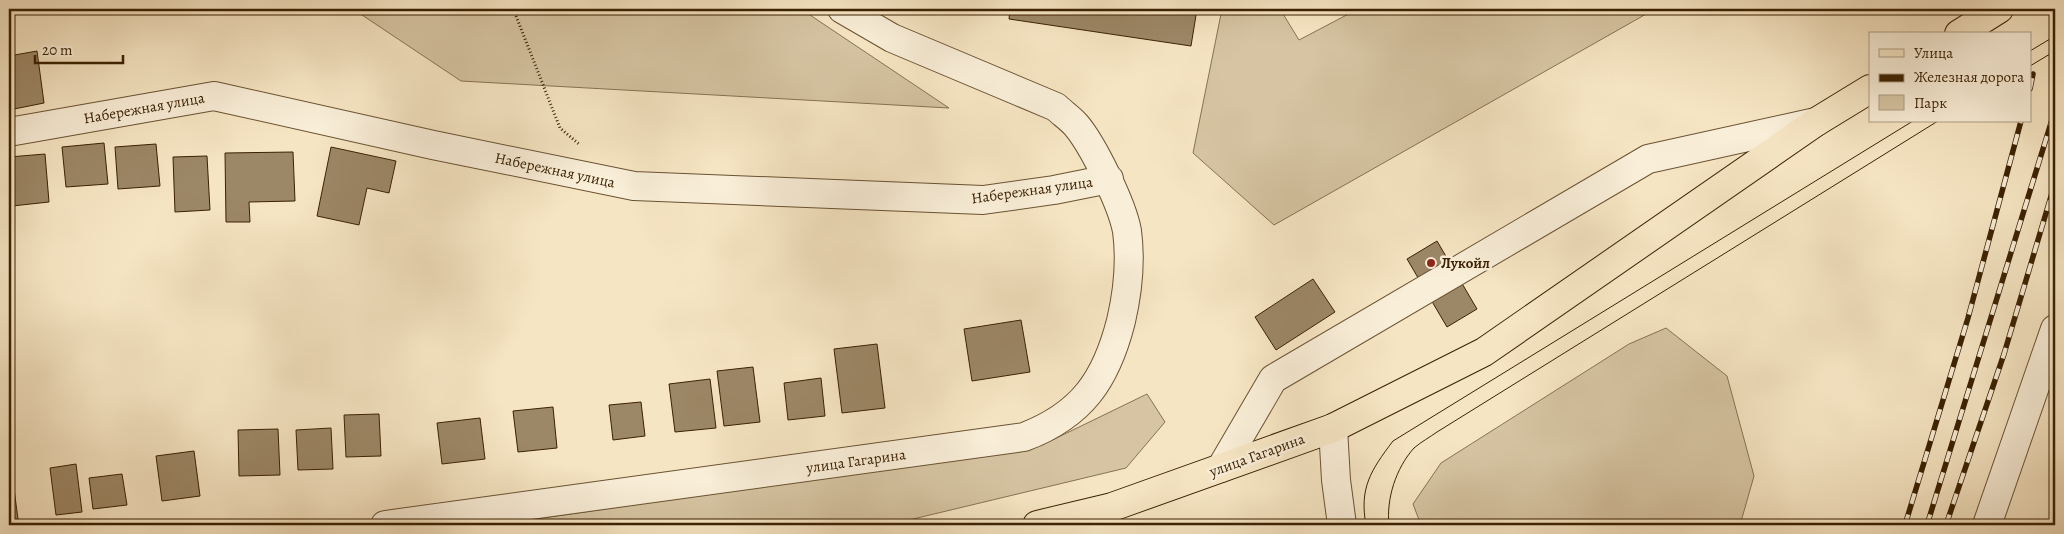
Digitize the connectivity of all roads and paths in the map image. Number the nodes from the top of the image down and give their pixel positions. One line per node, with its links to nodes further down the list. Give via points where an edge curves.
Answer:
1 (516, 9): 8 (path, via 560,128)
2 (842, 9): 9 (street, улица Гагарина, via 892,38 1056,107 1076,125)
3 (1999, 9): 4 (main road)
4 (1962, 32)
5 (1869, 90): 6 (main road, улица Гагарина)
6 (1816, 122): 11 (main road, улица Гагарина, via 1484,352); 12 (street, via 1648,159 1273,379)
7 (9, 132): 9 (street, Набережная улица, via 214,96 433,146 634,186 983,200)
8 (582, 146)
9 (1109, 179): 13 (street, улица Гагарина, via 1126,229 1130,265 1125,304 1113,352 1100,379 1084,400 1048,428 1024,437 988,443)
10 (2055, 329): 16 (street)
11 (1333, 428): 12 (main road, улица Гагарина); 15 (street)
12 (1221, 468): 14 (main road, улица Гагарина, via 1112,507)
13 (385, 525)
14 (1037, 525)
15 (1342, 525)
16 (1987, 525)

